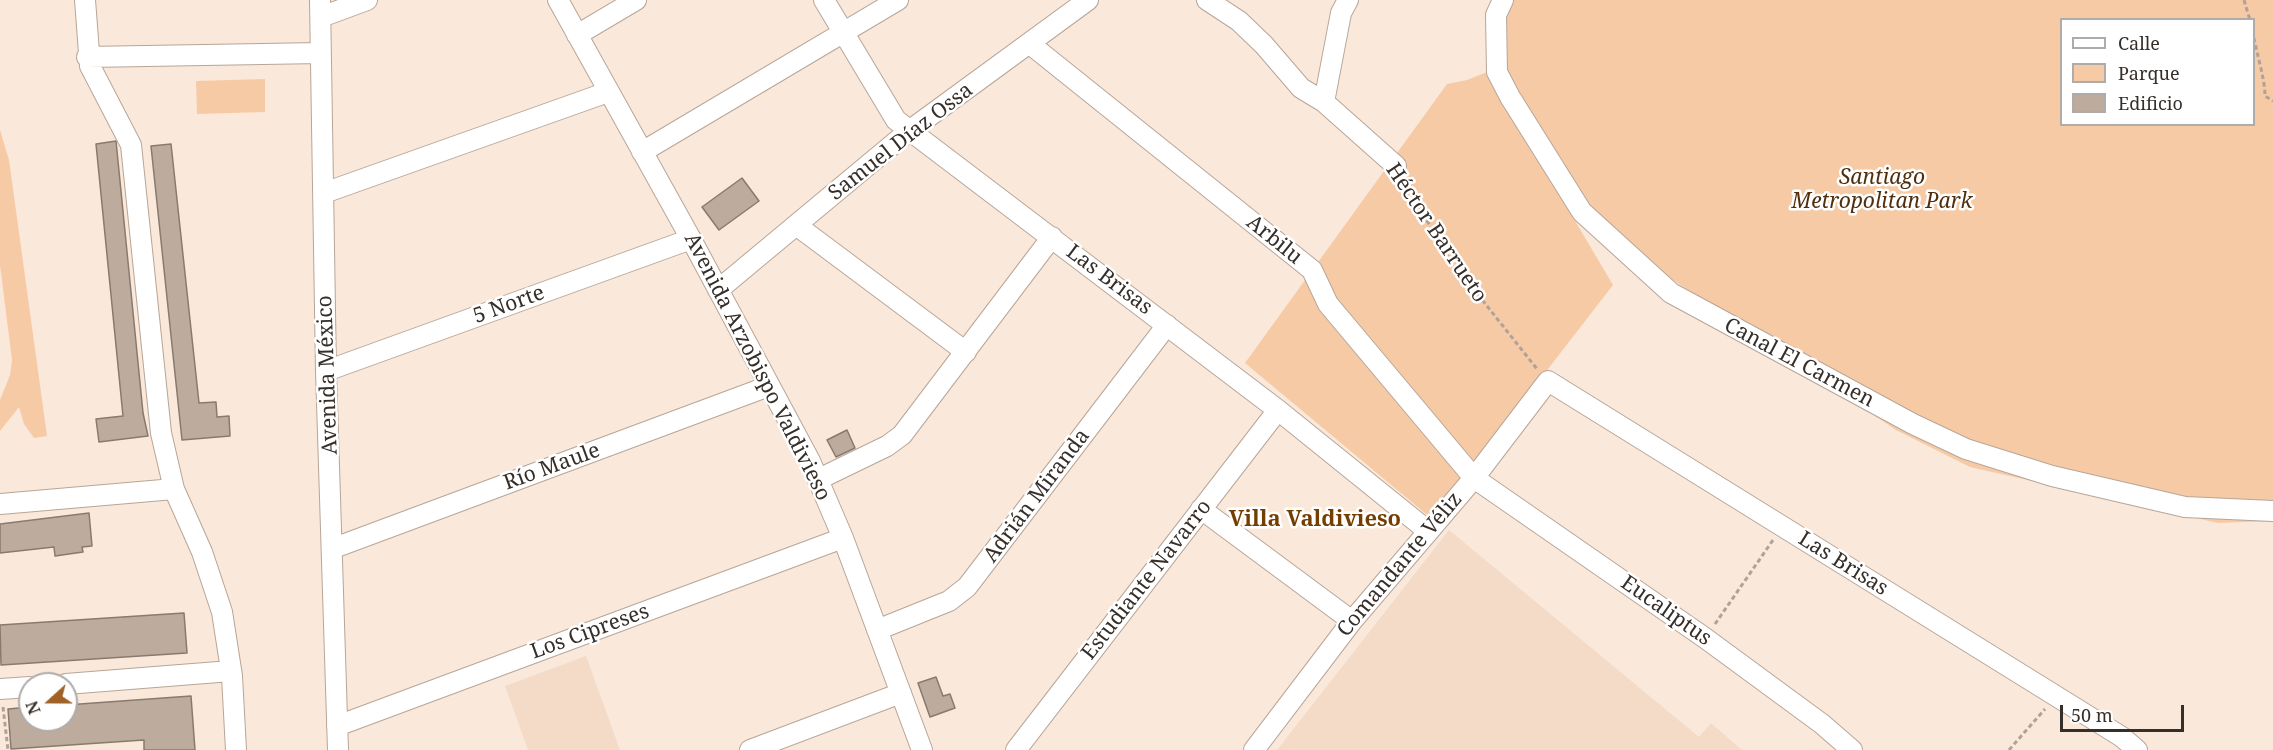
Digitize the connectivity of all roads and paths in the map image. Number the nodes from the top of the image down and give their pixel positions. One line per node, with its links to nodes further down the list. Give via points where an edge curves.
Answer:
1 (86, 0): 19 (street)
2 (367, 0): 12 (street)
3 (558, 0): 15 (street, Avenida Arzobispo Valdivieso)
4 (636, 0): 15 (street)
5 (824, 0): 14 (street, Las Brisas)
6 (898, 0): 14 (street)
7 (1089, 0): 16 (street, Samuel Díaz Ossa)
8 (1207, 0): 22 (street, Héctor Barrueto, via 1239,21 1301,88)
9 (1348, 0): 22 (street, via 1341,13)
10 (1503, 0): 42 (street, Canal El Carmen, via 1496,15 1497,72 1510,97 1582,212 1671,293 1966,449 2052,476 2185,507)
11 (2244, 0): 13 (path)
12 (320, 9): 18 (street, Avenida México)
13 (2249, 18)
14 (844, 33): 23 (street, Las Brisas, via 896,120); 24 (street)
15 (577, 35): 20 (street, Avenida Arzobispo Valdivieso)
16 (1030, 44): 23 (street, Samuel Díaz Ossa); 37 (street, Arbilu, via 1312,270 1328,304)
17 (2255, 49): 21 (path, via 2265,96)
18 (321, 53): 19 (street); 26 (street, Avenida México)
19 (87, 57): 39 (street, via 131,145 161,433)
20 (608, 92): 24 (street, Avenida Arzobispo Valdivieso); 26 (street)
21 (2273, 101)
22 (1324, 102): 25 (street, Héctor Barrueto)
23 (909, 131): 27 (street, Samuel Díaz Ossa); 28 (street, Las Brisas)
24 (642, 152): 29 (street, Avenida Arzobispo Valdivieso)
25 (1396, 166): 34 (path, Héctor Barrueto, via 1444,253)
26 (324, 193): 33 (street, Avenida México)
27 (796, 225): 30 (street, Samuel Díaz Ossa); 32 (street)
28 (1052, 237): 31 (street, Las Brisas); 32 (street)
29 (691, 239): 30 (street, Avenida Arzobispo Valdivieso); 33 (street, 5 Norte)
30 (718, 290): 35 (street, Avenida Arzobispo Valdivieso)
31 (1167, 324): 36 (street, Las Brisas); 48 (street, Adrián Miranda, via 967,587 949,602)
32 (966, 352): 38 (street, via 902,435)
33 (326, 371): 46 (street, Avenida México)
34 (1548, 381): 37 (street, Comandante Véliz); 43 (street, Las Brisas)
35 (770, 386): 38 (street, Avenida Arzobispo Valdivieso); 46 (street, Río Maule)
36 (1278, 410): 41 (street, Estudiante Navarro); 44 (street, Las Brisas)
37 (1474, 478): 44 (street, Comandante Véliz); 49 (street, Eucaliptus)
38 (819, 479): 45 (street, Avenida Arzobispo Valdivieso)
39 (174, 489): 40 (street); 50 (street, via 217,594)
40 (0, 504)
41 (1201, 509): 47 (street); 62 (street, Estudiante Navarro)
42 (2273, 511)
43 (1782, 526): 49 (path); 55 (street, Las Brisas)
44 (1428, 531): 47 (street, Comandante Véliz)
45 (843, 538): 48 (street, Avenida Arzobispo Valdivieso); 56 (street, Los Cipreses)
46 (334, 548): 56 (street, Avenida México)
47 (1352, 621): 63 (street, Comandante Véliz)
48 (877, 630): 54 (street, Avenida Arzobispo Valdivieso)
49 (1705, 638): 64 (street, Eucaliptus)
50 (231, 671): 51 (street); 58 (street)
51 (78, 683)
52 (18, 688): 53 (street)
53 (1, 689): 57 (path)
54 (901, 693): 60 (street); 61 (street, Avenida Arzobispo Valdivieso)
55 (2056, 696): 65 (path); 66 (street, Las Brisas)
56 (337, 726): 59 (street, Avenida México)
57 (8, 750)
58 (236, 750)
59 (338, 750)
60 (750, 750)
61 (922, 750)
62 (1016, 750)
63 (1254, 750)
64 (1852, 750)
65 (2009, 750)
66 (2137, 750)

